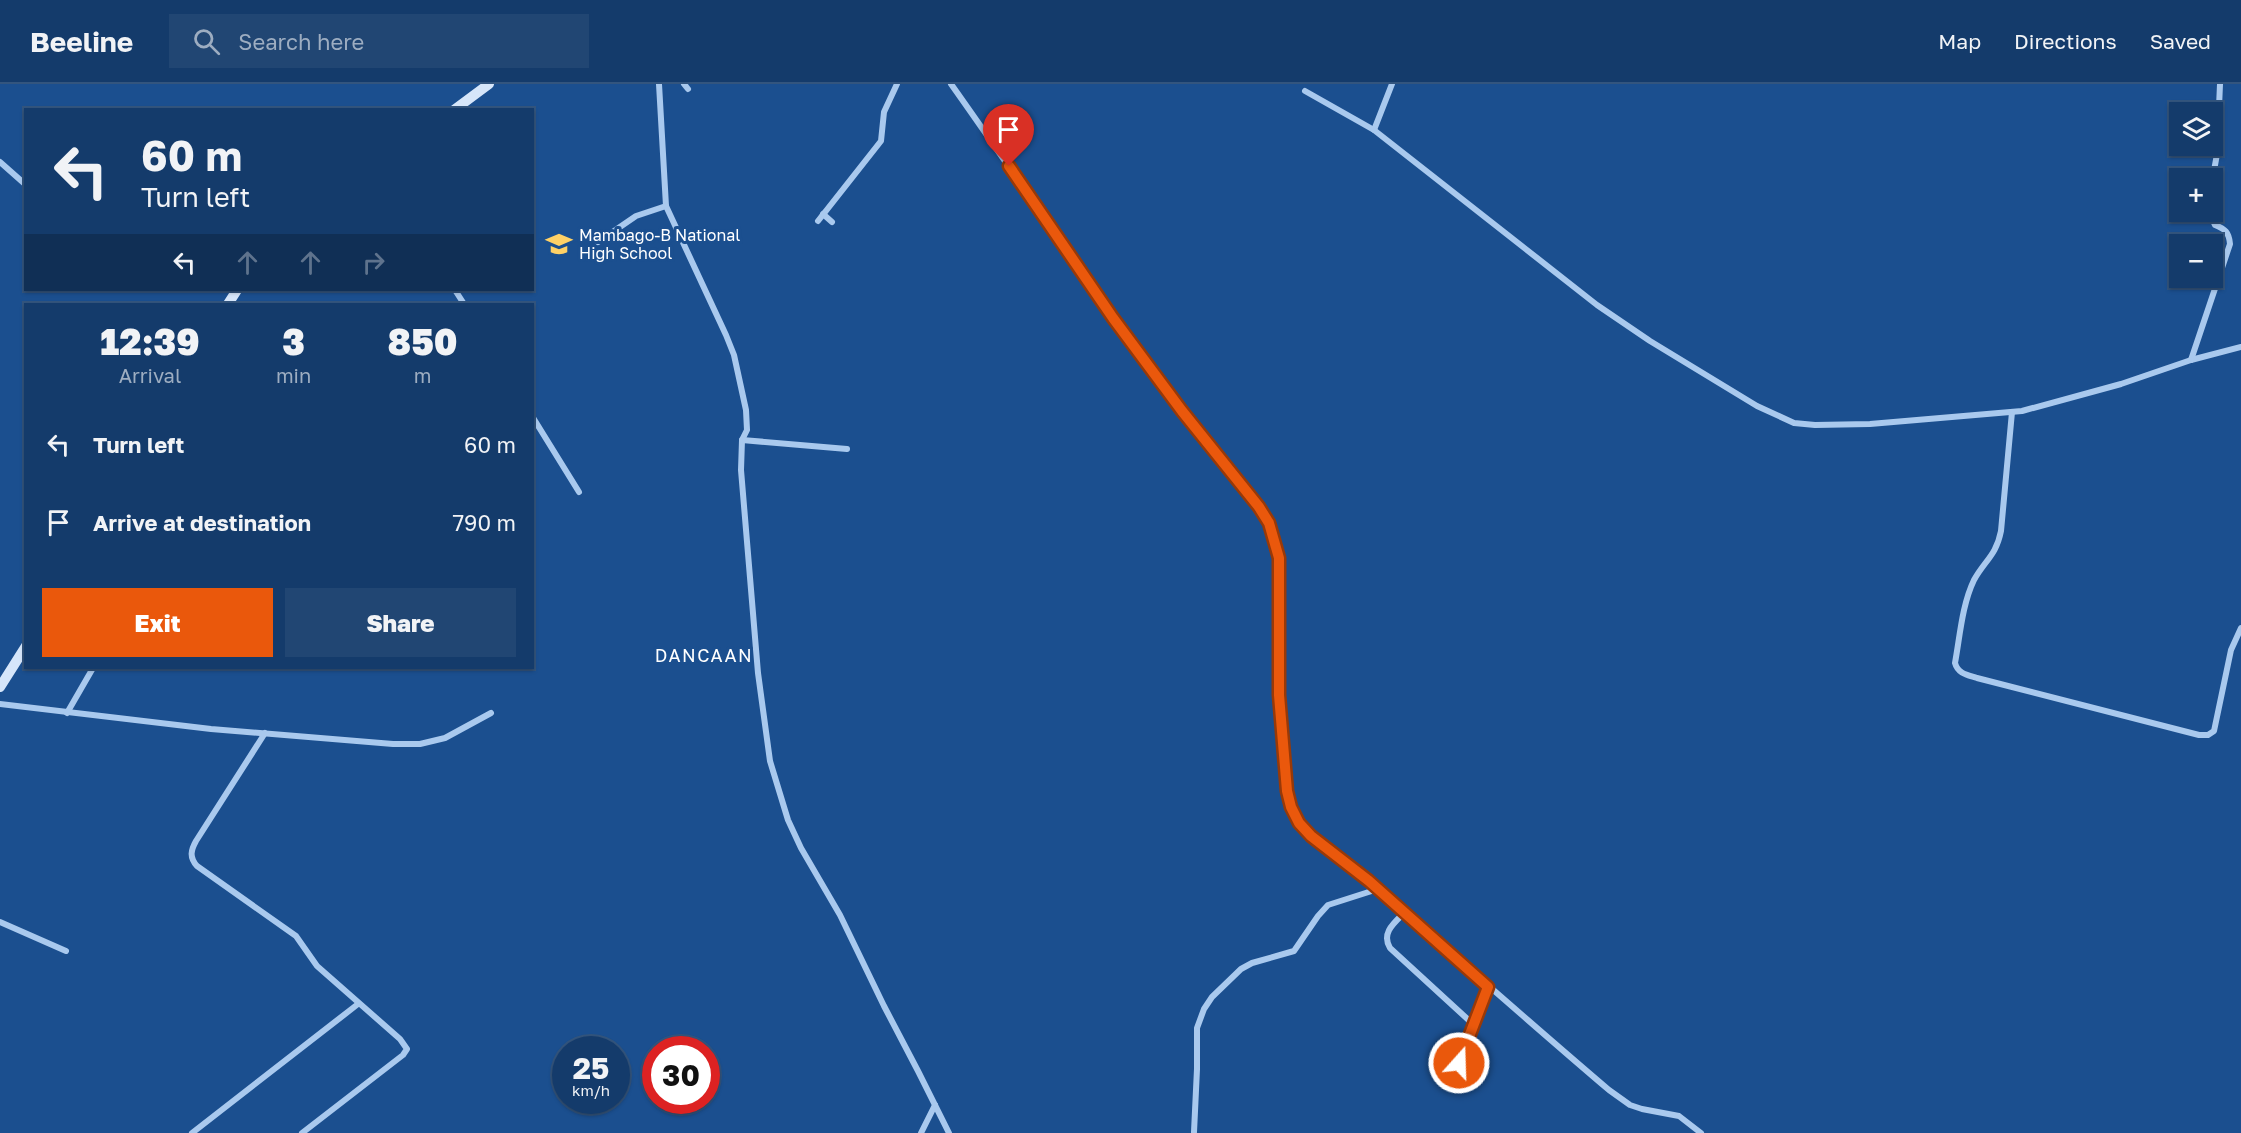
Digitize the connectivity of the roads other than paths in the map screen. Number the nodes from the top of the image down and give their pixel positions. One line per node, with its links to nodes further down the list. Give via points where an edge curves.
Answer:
1 (489, 84): 8 (street)
2 (659, 84): 13 (street)
3 (897, 84): 14 (street, via 884,112 880,141)
4 (951, 84): 34 (street, via 1113,318 1269,523 1279,558 1279,695 1291,807 1311,836)
5 (1392, 84): 9 (street)
6 (2220, 84): 11 (street)
7 (1305, 91): 9 (street)
8 (457, 108)
9 (1374, 130): 21 (street, via 1598,305 1779,418 1794,423 1850,425)
10 (0, 162): 12 (street)
11 (2214, 168)
12 (24, 183)
13 (666, 206): 18 (street, via 636,216); 23 (street, via 735,355 746,410 747,430)
14 (823, 214): 15 (street); 16 (street)
15 (818, 221)
16 (832, 222)
17 (2214, 222): 20 (street, via 2228,232 2230,244)
18 (598, 242)
19 (2241, 347): 20 (street)
20 (2191, 360): 21 (street, via 2121,384)
21 (2012, 412): 26 (street, via 1998,546 1970,592 1957,669 2072,704 2208,735 2214,731 2231,650)
22 (534, 419): 25 (street)
23 (742, 440): 24 (street); 42 (street, via 744,514 758,674 770,761 780,797 801,848 840,915)
24 (847, 449)
25 (579, 492)
26 (2241, 628)
27 (24, 649): 29 (street)
28 (92, 669): 31 (street)
29 (0, 687)
30 (0, 704): 31 (street)
31 (67, 713): 33 (street)
32 (491, 713): 33 (street, via 445,738 420,744)
33 (266, 734): 39 (street, via 196,841 191,858 296,936 317,966)
34 (1378, 889): 35 (street); 43 (street, via 1328,905 1294,951 1240,969 1212,997 1197,1028)
35 (1404, 913): 38 (street); 40 (street, via 1386,936 1390,948)
36 (0, 922): 37 (street)
37 (66, 951)
38 (1488, 987): 40 (street); 48 (street, via 1630,1105 1679,1116)
39 (358, 1004): 44 (street); 45 (street, via 406,1045 406,1052)
40 (1474, 1025): 41 (street)
41 (1459, 1063)
42 (935, 1106): 46 (street); 47 (street)
43 (1194, 1132)
44 (192, 1133)
45 (302, 1133)
46 (921, 1133)
47 (949, 1133)
48 (1701, 1133)

